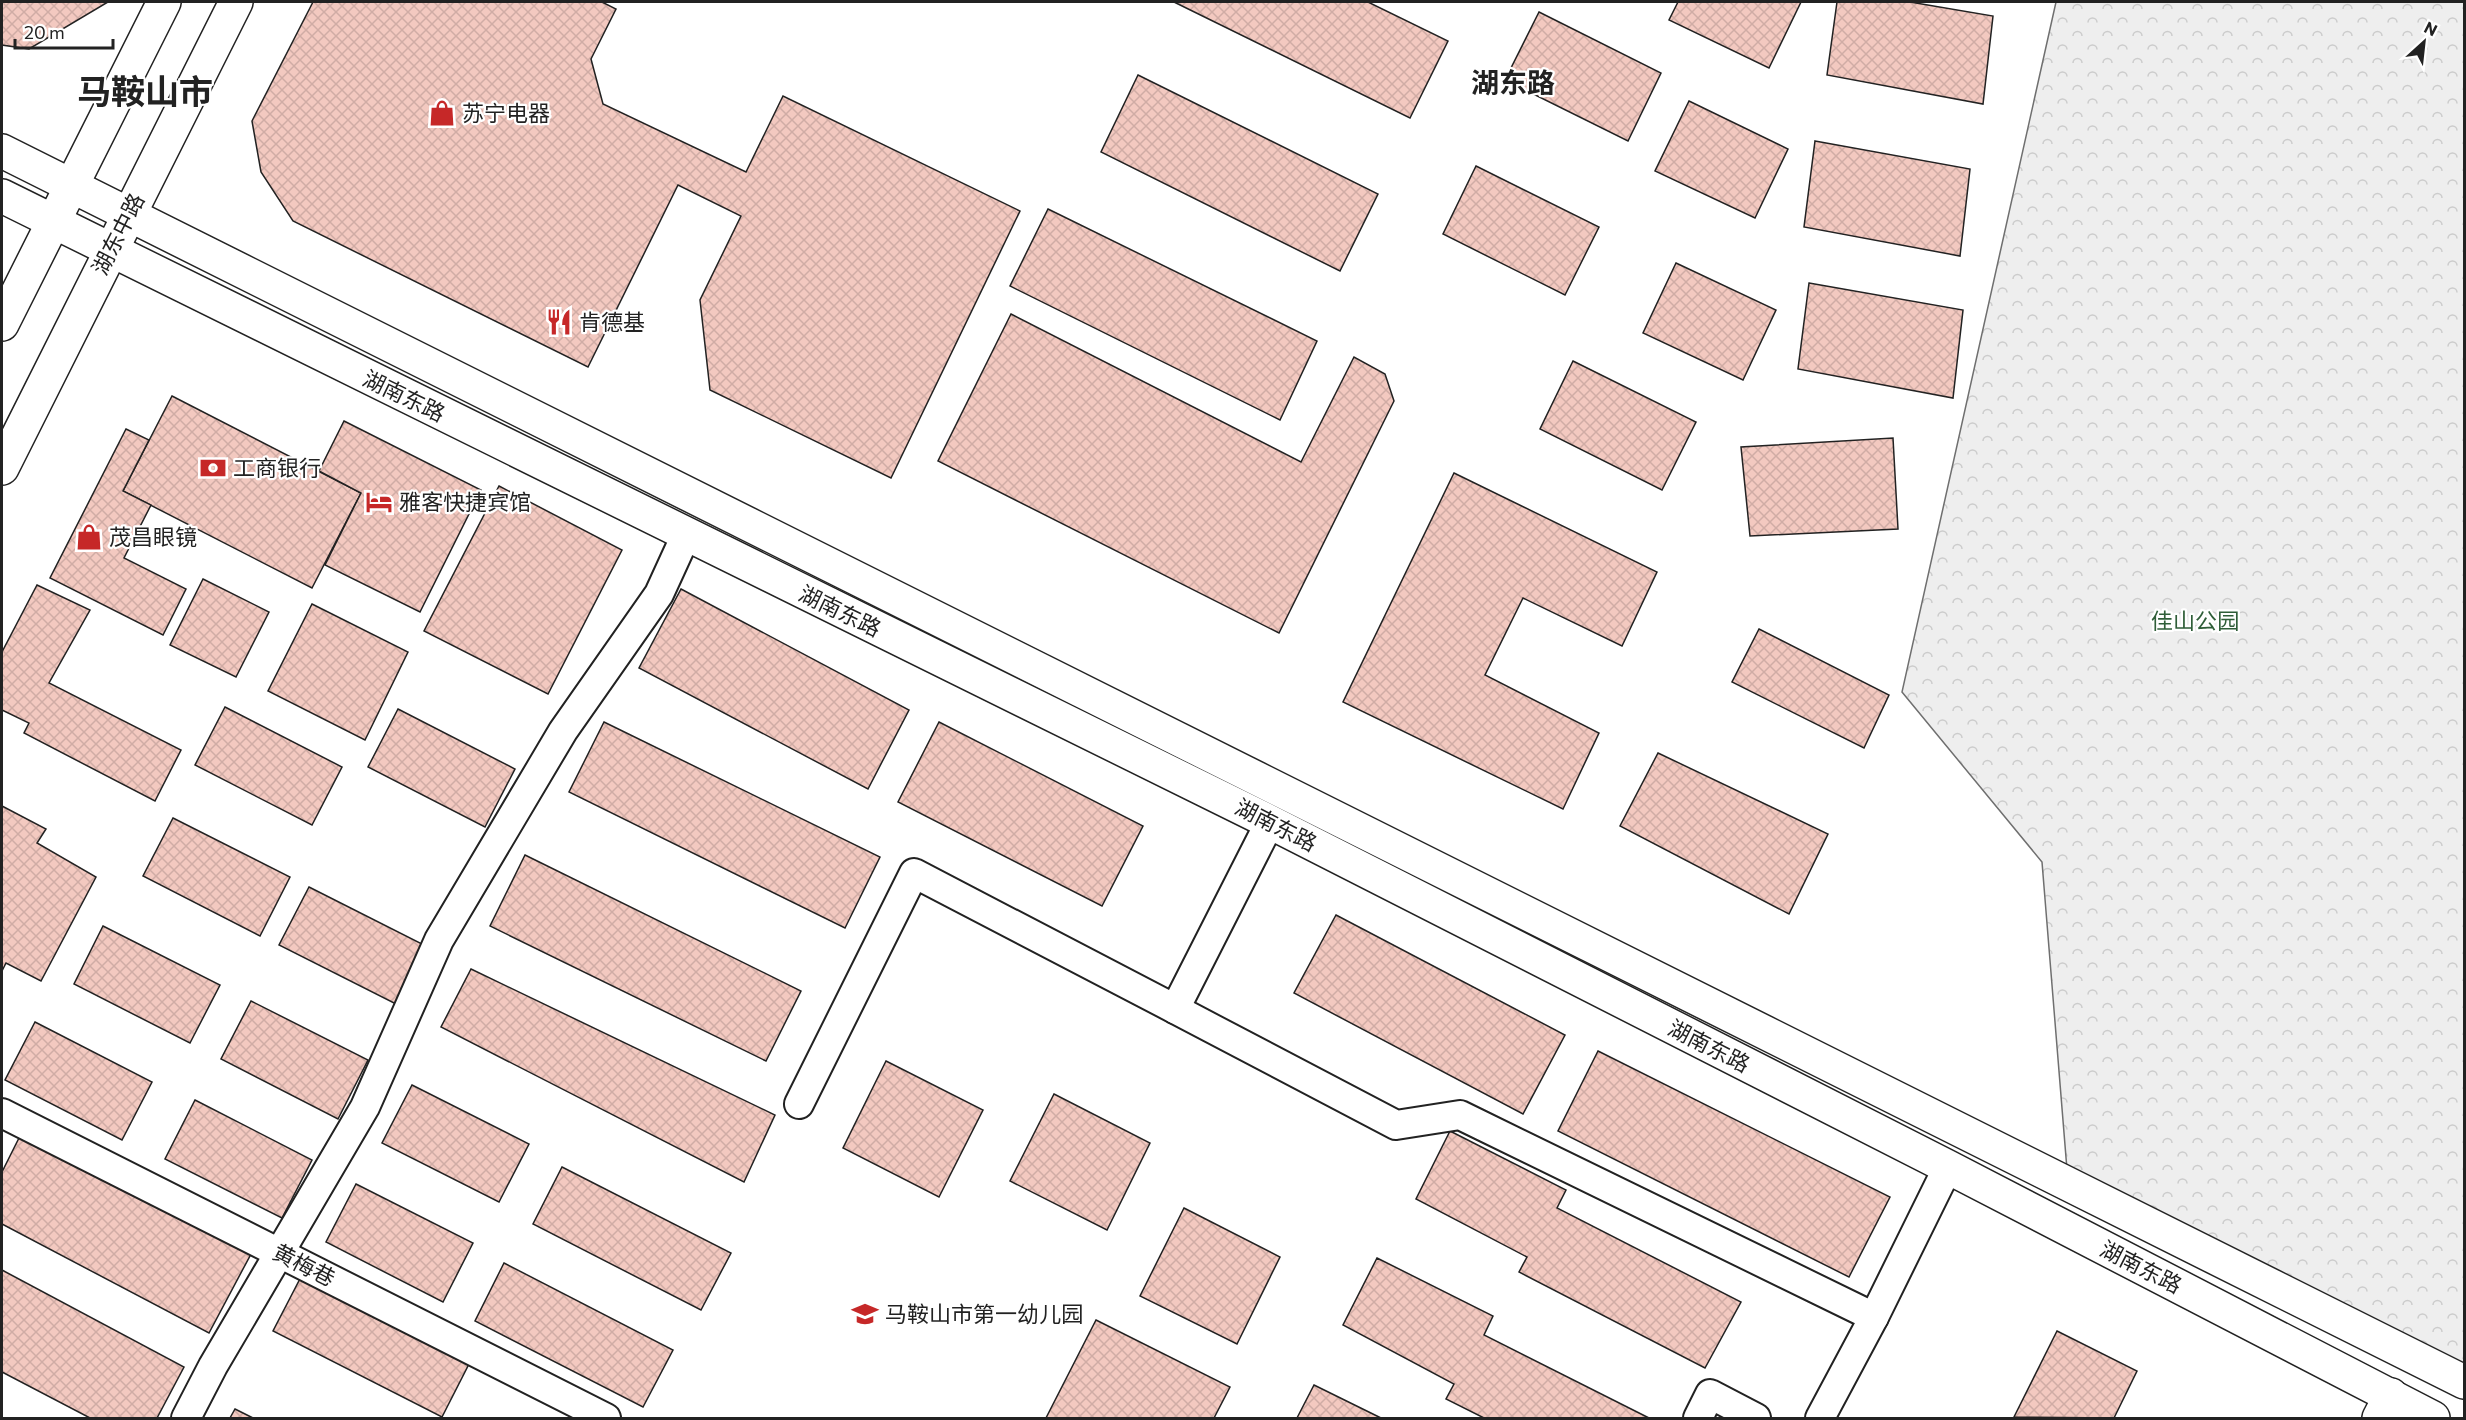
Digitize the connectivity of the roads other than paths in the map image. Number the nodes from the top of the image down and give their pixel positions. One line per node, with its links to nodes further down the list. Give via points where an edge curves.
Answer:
1 (164, 2): 4 (main road)
2 (236, 2): 6 (main road, 湖东中路)
3 (2, 151): 4 (main road)
4 (70, 185): 6 (main road); 7 (main road)
5 (2, 196): 7 (main road, 湖南东路)
6 (128, 214): 8 (main road, 湖东中路); 19 (main road)
7 (53, 222): 8 (main road, 湖南东路); 9 (main road)
8 (110, 250): 10 (main road, 湖东中路); 11 (main road, 湖南东路)
9 (2, 324)
10 (2, 468)
11 (686, 536): 12 (main road, 湖南东路); 17 (street, via 659,594 563,730 439,940 364,1107)
12 (1270, 822): 13 (street); 16 (main road, 湖南东路)
13 (1174, 1010): 14 (street, via 914,873); 18 (street, via 1396,1125 1460,1115)
14 (800, 1104)
15 (2, 1113): 17 (street, 黄梅巷)
16 (1948, 1167): 18 (street); 20 (main road, 湖南东路)
17 (280, 1252): 21 (street); 22 (street, 黄梅巷)
18 (1874, 1317): 25 (street)
19 (2464, 1382)
20 (2385, 1407): 26 (main road, 湖南东路)
21 (186, 1419)
22 (606, 1419)
23 (1698, 1419): 24 (street, via 1710,1394)
24 (1756, 1419)
25 (1820, 1419)
26 (2433, 1419)

